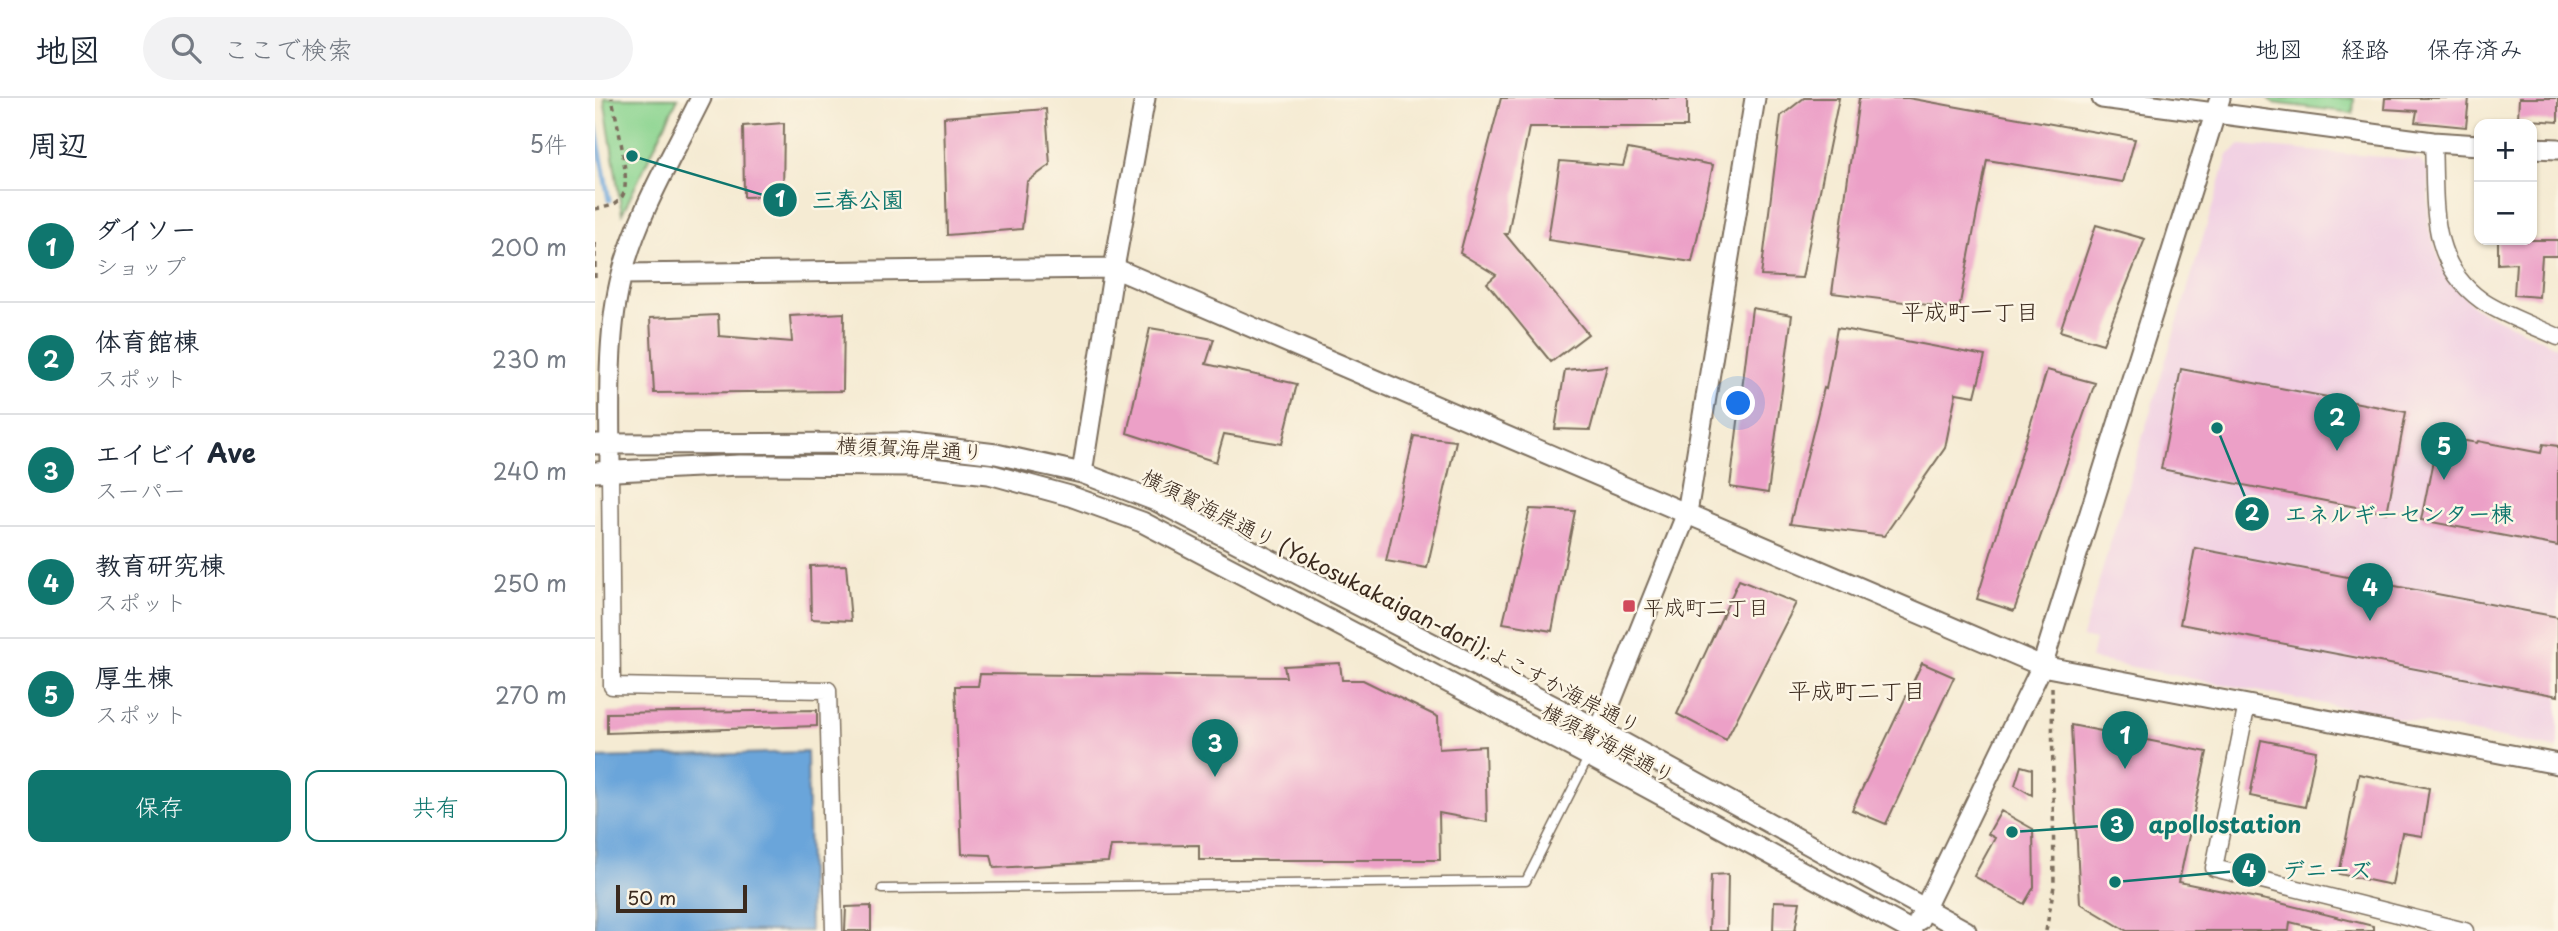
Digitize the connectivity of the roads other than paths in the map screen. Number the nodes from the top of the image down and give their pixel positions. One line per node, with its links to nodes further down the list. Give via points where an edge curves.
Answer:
1 (701, 98): 11 (street, via 634,234)
2 (1145, 98): 10 (street)
3 (1755, 98): 16 (street)
4 (2102, 98): 5 (street)
5 (2217, 106): 6 (street); 17 (street)
6 (2433, 142): 7 (street); 12 (street, via 2437,236 2447,262 2481,300)
7 (2474, 145)
8 (2537, 148): 9 (street)
9 (2558, 149)
10 (1114, 268): 11 (street); 15 (street); 16 (street)
11 (622, 275): 13 (street)
12 (2558, 337)
13 (603, 444): 14 (street); 15 (street, 横須賀海岸通り (Yokosukakaigan-dori);よこすか海岸通り, via 905,443 996,454)
14 (603, 472): 19 (street); 22 (street, 横須賀海岸通り, via 740,465 912,466 989,474 1070,496 1142,522)
15 (1082, 473): 21 (street, 横須賀海岸通り (Yokosukakaigan-dori);よこすか海岸通り, via 1156,501)
16 (1687, 513): 17 (street); 21 (street)
17 (2047, 666): 20 (street); 25 (street)
18 (595, 686): 19 (street)
19 (612, 686): 26 (street, via 828,690)
20 (2247, 704): 23 (street); 29 (street, via 2214,868)
21 (1600, 730): 22 (street); 25 (street, 横須賀海岸通り (Yokosukakaigan-dori);よこすか海岸通り)
22 (1590, 756): 24 (lane, via 1526,881); 27 (street, 横須賀海岸通り)
23 (2558, 764)
24 (882, 889)
25 (1923, 908): 27 (street); 28 (street, 横須賀海岸通り (Yokosukakaigan-dori);よこすか海岸通り)
26 (834, 931)
27 (1913, 931)
28 (1966, 931)
29 (2465, 931)

